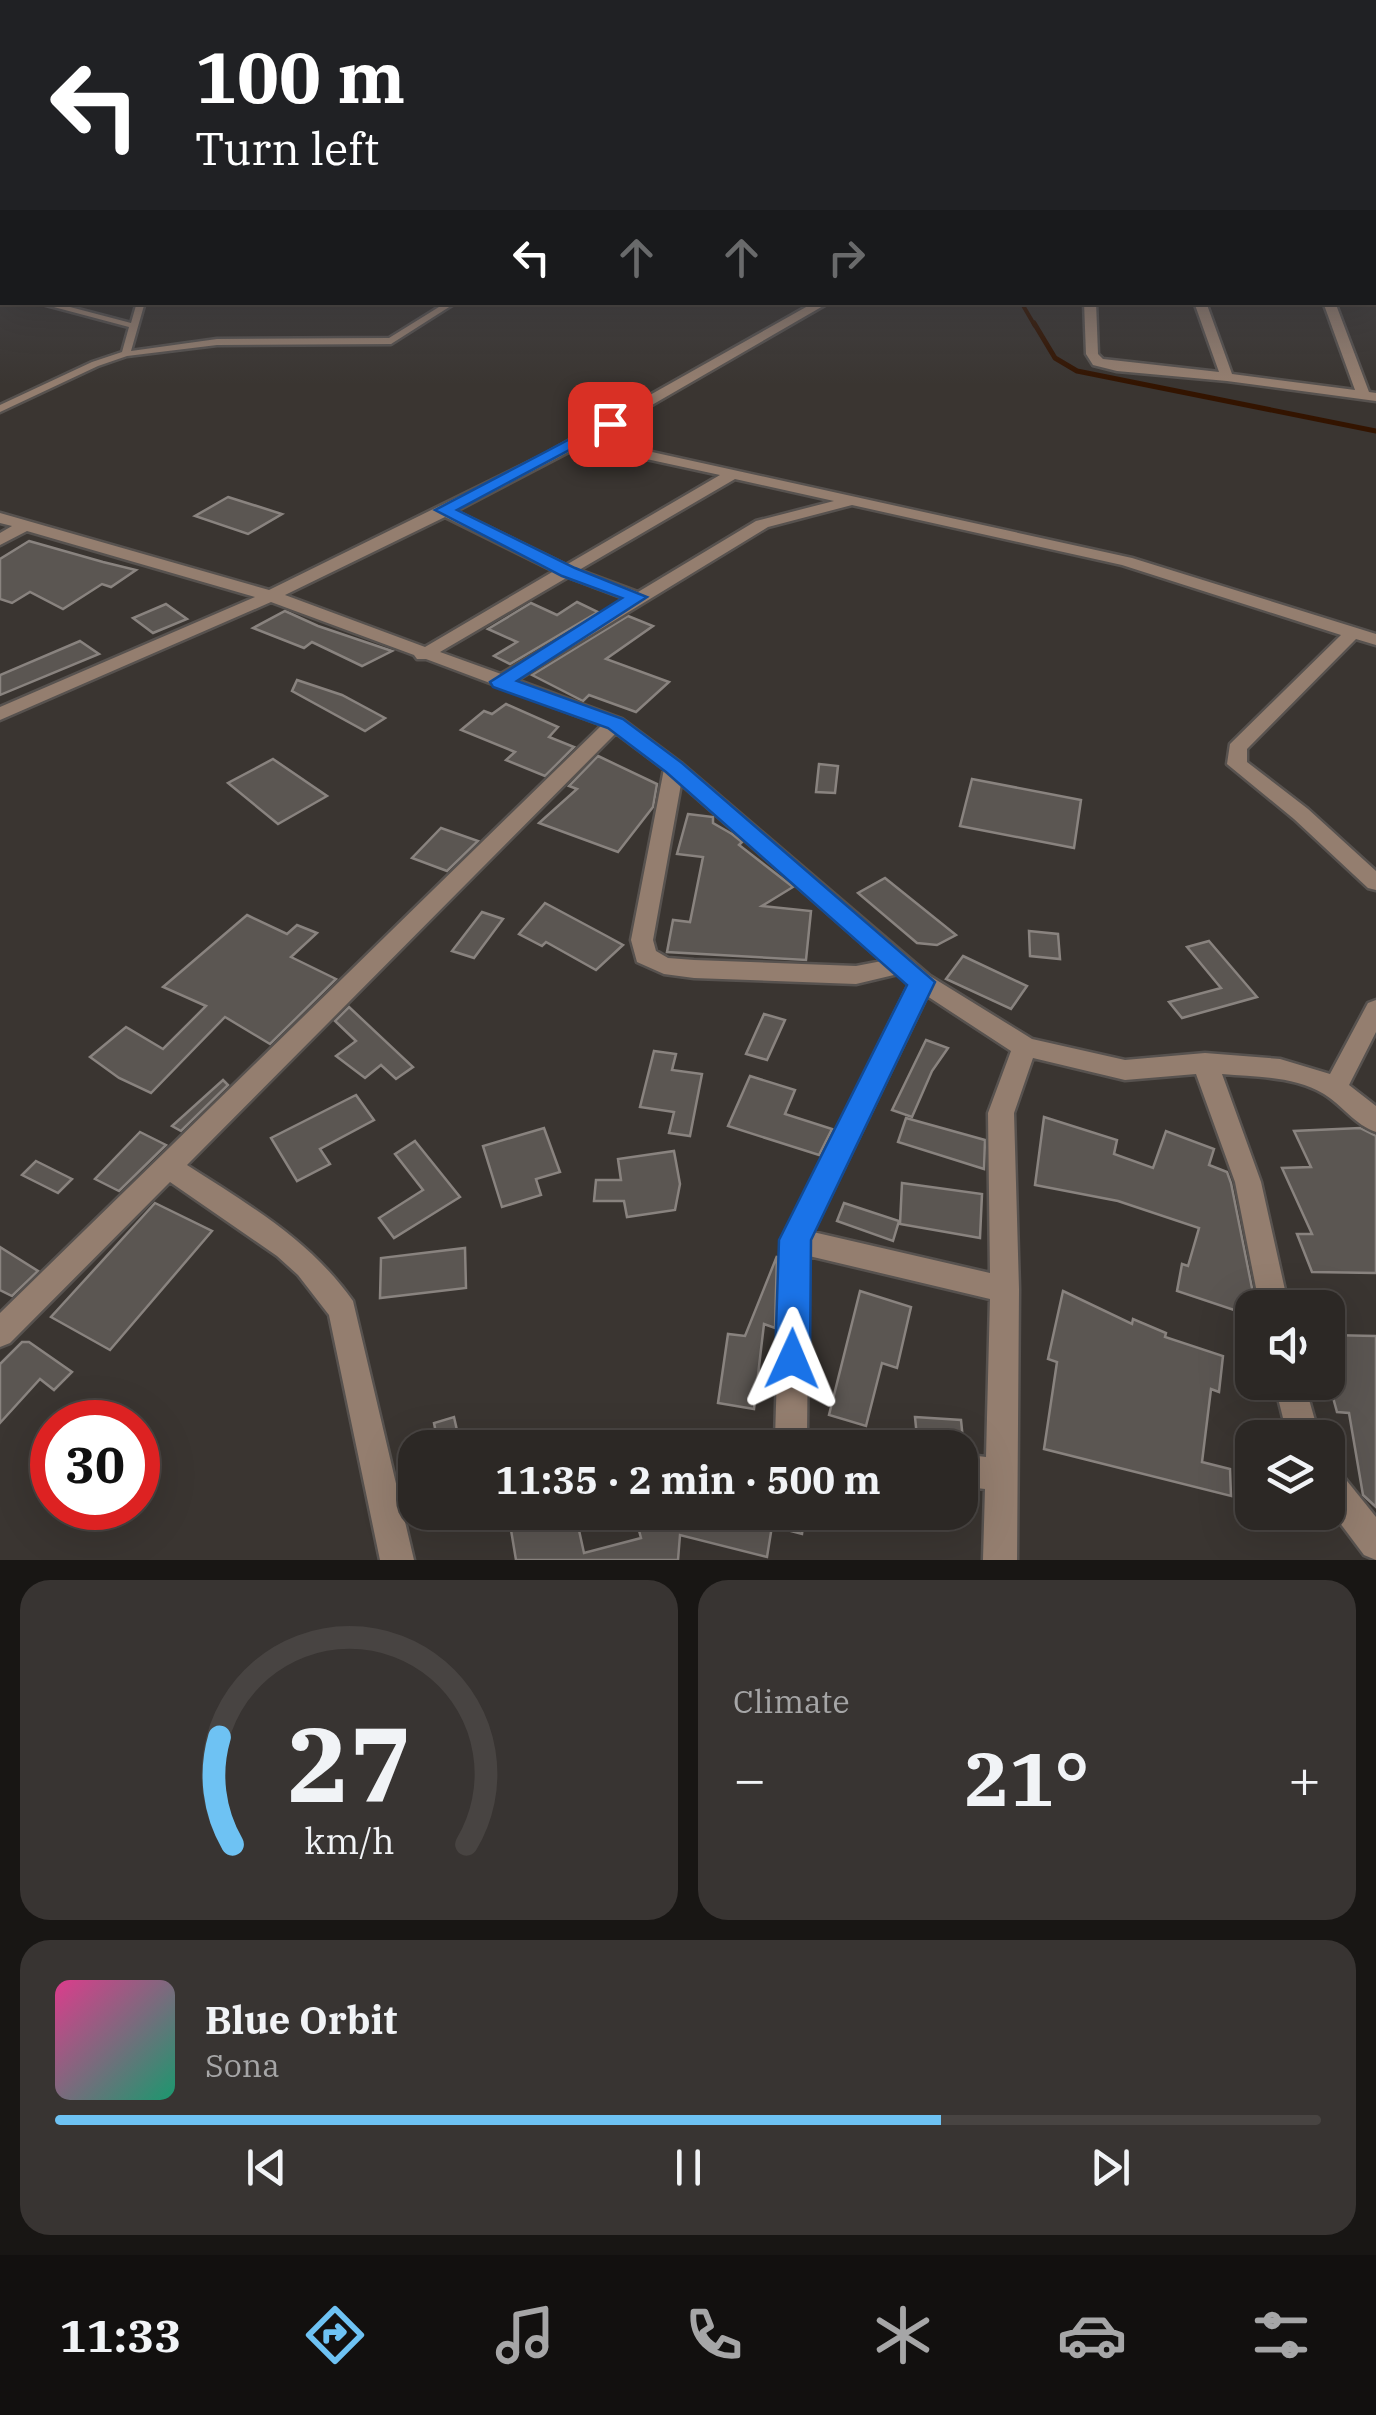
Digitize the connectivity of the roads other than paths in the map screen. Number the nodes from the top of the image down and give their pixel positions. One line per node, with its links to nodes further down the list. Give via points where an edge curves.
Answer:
1 (51, 305): 8 (lane)
2 (141, 305): 8 (lane)
3 (448, 305): 9 (lane, via 407,335 372,344 217,342)
4 (819, 305): 13 (street)
5 (1090, 305): 10 (street, via 1098,362)
6 (1201, 305): 10 (street)
7 (1330, 305): 11 (street)
8 (134, 326): 9 (lane)
9 (126, 354): 12 (lane)
10 (1226, 377): 11 (street)
11 (1370, 395)
12 (0, 409)
13 (579, 440): 14 (street); 16 (street)
14 (731, 475): 15 (street); 20 (street)
15 (854, 500): 22 (street, via 762,524); 23 (street, via 1126,561)
16 (443, 510): 20 (street); 21 (street)
17 (0, 518): 18 (street)
18 (26, 526): 19 (street); 21 (street)
19 (0, 540)
20 (568, 572): 22 (street); 25 (street)
21 (271, 596): 25 (street); 27 (street)
22 (637, 597): 26 (street)
23 (1353, 633): 24 (street); 30 (street, via 1235,756)
24 (1376, 640)
25 (423, 655): 26 (street)
26 (501, 682): 28 (street)
27 (0, 714)
28 (616, 724): 29 (street); 38 (street)
29 (674, 768): 31 (street); 31 (street, via 645,920 645,956 694,969 856,975)
30 (1376, 884)
31 (900, 965): 32 (street)
32 (922, 982): 34 (street); 39 (street)
33 (1376, 1010): 36 (street)
34 (1024, 1047): 35 (street, via 1125,1070); 40 (street, via 1000,1113)
35 (1204, 1063): 36 (street, via 1280,1069); 41 (street, via 1248,1182)
36 (1335, 1088): 37 (street)
37 (1376, 1121)
38 (170, 1167): 42 (street); 48 (street, via 297,1254 324,1279 342,1310)
39 (795, 1240): 40 (street); 43 (street)
40 (1006, 1289): 45 (street)
41 (1270, 1290)
42 (0, 1334)
43 (791, 1430)
44 (978, 1472): 45 (street)
45 (1000, 1474): 49 (street)
46 (1345, 1504): 47 (street)
47 (1376, 1543)
48 (397, 1560)
49 (1000, 1560)

